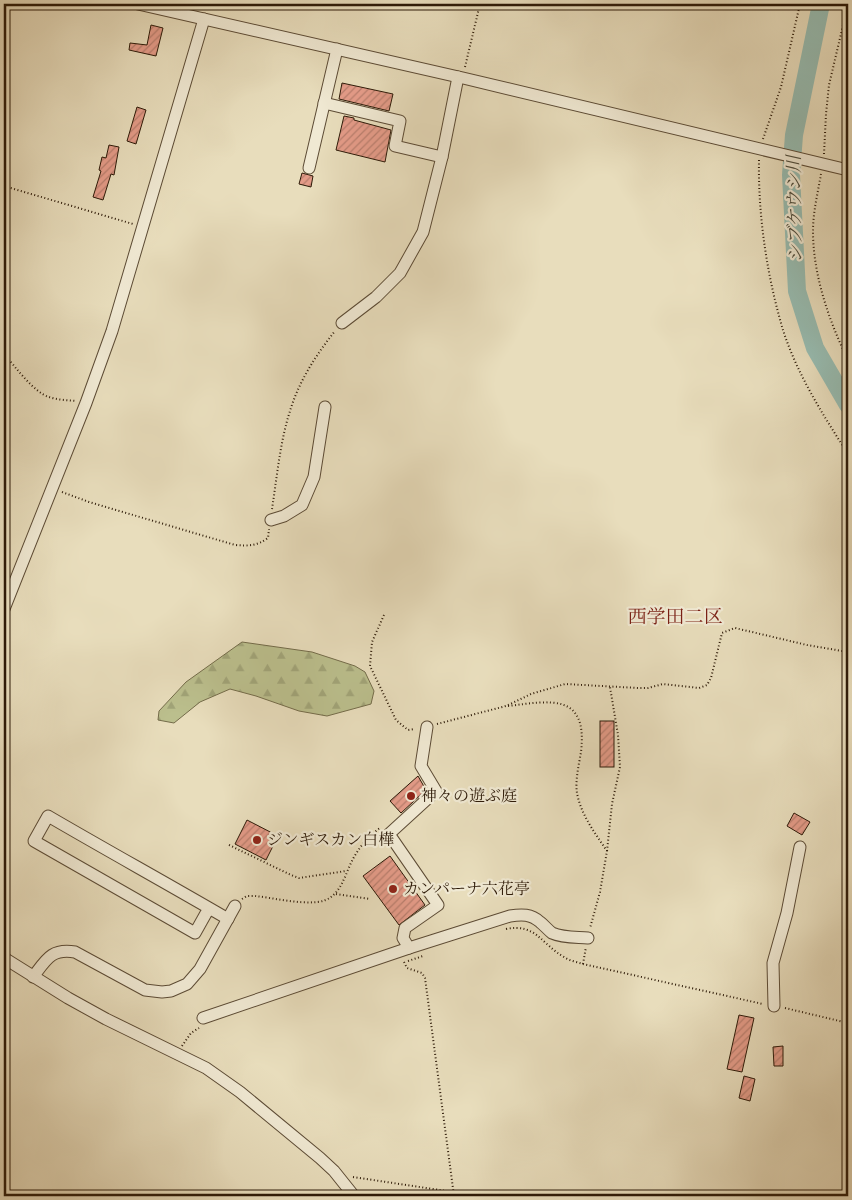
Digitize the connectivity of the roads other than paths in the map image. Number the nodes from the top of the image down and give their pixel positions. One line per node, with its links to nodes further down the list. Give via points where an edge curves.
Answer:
1 (138, 4): 2 (street)
2 (204, 19): 3 (street); 12 (street, via 112,331)
3 (337, 49): 4 (street); 5 (street)
4 (460, 77): 6 (street); 8 (street)
5 (324, 103): 6 (street, via 400,121 395,146); 7 (street)
6 (442, 157): 9 (street, via 423,232 400,272 376,297)
7 (309, 168)
8 (848, 170)
9 (342, 323)
10 (325, 407): 11 (street, via 314,477 302,505)
11 (271, 520)
12 (4, 609)
13 (427, 727): 19 (street, via 421,766 436,792 389,834 438,905 405,928 403,938)
14 (800, 847): 22 (street, via 773,963)
15 (235, 906): 17 (street)
16 (209, 908): 16 (street, via 48,816 34,841 195,933); 17 (street)
17 (228, 919): 21 (street, via 194,977 170,992 145,990 67,951 52,954)
18 (588, 938): 19 (street, via 550,932 539,921 522,914)
19 (409, 948): 23 (street)
20 (4, 958): 21 (street)
21 (33, 977): 24 (street, via 106,1019 206,1068 320,1158)
22 (774, 1006)
23 (201, 1023)
24 (354, 1196)

